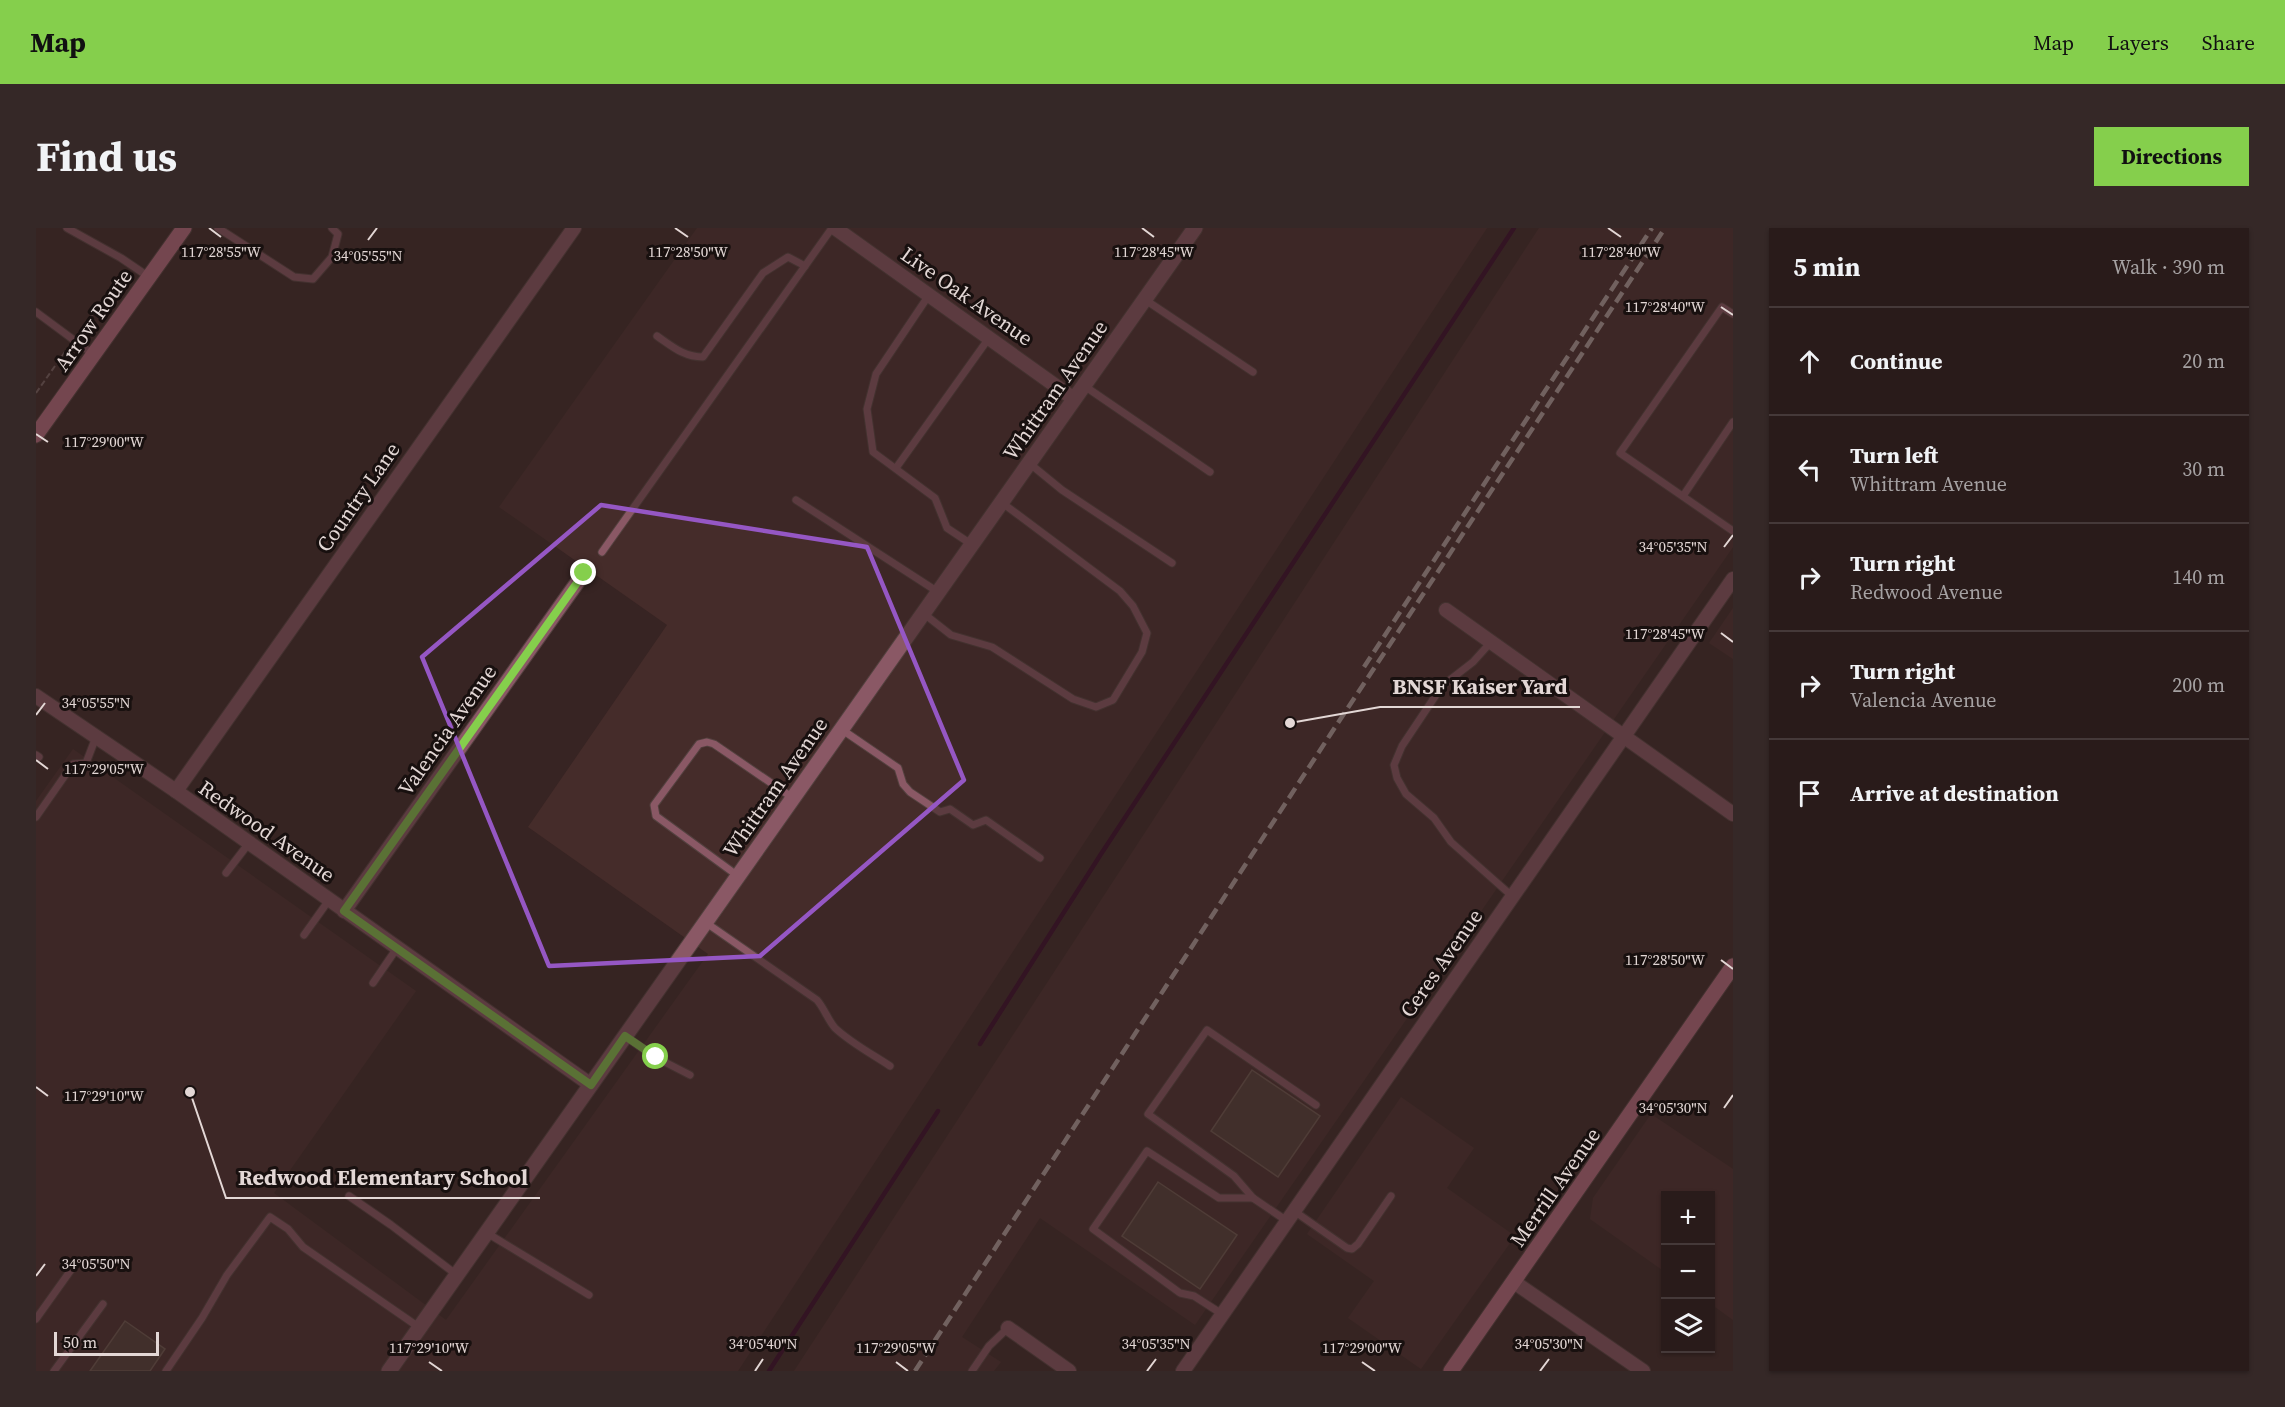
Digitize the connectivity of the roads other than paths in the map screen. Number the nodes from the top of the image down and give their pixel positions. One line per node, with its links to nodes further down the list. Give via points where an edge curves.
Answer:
1 (67, 228): 9 (lane)
2 (184, 228): 9 (main road, Arrow Route)
3 (218, 228): 4 (lane, via 294,278 313,279 332,257 338,234)
4 (332, 228)
5 (574, 228): 42 (street, Country Lane)
6 (833, 228): 8 (lane); 10 (street, Live Oak Avenue)
7 (1195, 228): 11 (street, Whittram Avenue)
8 (805, 266): 14 (lane, via 788,257 763,273 703,357 681,353); 30 (lane)
9 (149, 277): 16 (main road, Arrow Route)
10 (928, 295): 15 (street, Live Oak Avenue); 23 (lane, via 876,374 867,409 873,452)
11 (1144, 299): 17 (lane); 18 (street, Whittram Avenue)
12 (36, 312): 16 (lane)
13 (1733, 314): 25 (lane, via 1722,307 1620,453)
14 (657, 336)
15 (989, 338): 19 (street, Live Oak Avenue); 23 (lane)
16 (94, 355): 21 (main road, Arrow Route)
17 (1253, 372)
18 (1083, 386): 19 (street, Whittram Avenue); 24 (lane)
19 (1074, 399): 22 (street, Whittram Avenue)
20 (1733, 422): 25 (lane)
21 (36, 435)
22 (1029, 463): 27 (street, Whittram Avenue); 31 (lane, via 1062,490)
23 (896, 468): 29 (lane, via 935,498 947,528)
24 (1210, 472)
25 (1683, 496): 28 (lane)
26 (796, 501): 34 (lane)
27 (1001, 502): 29 (street, Whittram Avenue); 36 (lane, via 1120,591 1133,606 1148,633 1142,652 1113,700 1096,707 1073,699 992,647 951,635)
28 (1733, 531)
29 (972, 544): 34 (street, Whittram Avenue)
30 (602, 552)
31 (1172, 562)
32 (584, 573): 52 (street, Valencia Avenue)
33 (1733, 579): 40 (street, Ceres Avenue)
34 (938, 592): 36 (street, Whittram Avenue)
35 (1446, 610): 37 (street)
36 (923, 613): 39 (street, Whittram Avenue)
37 (1491, 642): 40 (street); 50 (lane, via 1442,686 1402,746 1394,765 1406,794 1434,818 1451,842)
38 (36, 697): 41 (street, Redwood Avenue)
39 (841, 729): 43 (street, Whittram Avenue); 47 (lane, via 898,768 910,792 940,812 950,809 973,825 986,820)
40 (1624, 736): 44 (street); 50 (street, Ceres Avenue)
41 (96, 737): 42 (street, Redwood Avenue); 45 (lane, via 86,763 73,764)
42 (176, 791): 46 (street, Redwood Avenue)
43 (793, 798): 49 (street, Whittram Avenue); 49 (lane, via 707,742 699,744 662,793 654,805 656,816)
44 (1733, 814)
45 (36, 817)
46 (249, 843): 48 (lane); 51 (street, Redwood Avenue)
47 (1040, 858)
48 (226, 873)
49 (738, 876): 53 (street, Whittram Avenue)
50 (1512, 896): 66 (street, Ceres Avenue)
51 (329, 900): 52 (street, Redwood Avenue); 54 (lane)
52 (344, 911): 55 (street, Redwood Avenue)
53 (705, 922): 58 (street, Whittram Avenue); 59 (lane, via 817,1000 832,1025)
54 (304, 935)
55 (397, 948): 57 (lane); 61 (street, Redwood Avenue)
56 (1733, 966): 70 (main road, Merrill Avenue)
57 (373, 983)
58 (625, 1036): 60 (lane); 61 (street, Whittram Avenue)
59 (890, 1066)
60 (690, 1075)
61 (591, 1085): 67 (street, Whittram Avenue)
62 (1316, 1105): 65 (lane, via 1207,1030 1148,1114 1234,1176)
63 (349, 1196): 69 (lane)
64 (1391, 1196): 66 (lane, via 1352,1249)
65 (1253, 1198): 66 (lane); 73 (lane, via 1219,1198 1147,1151 1093,1229 1180,1293 1194,1296)
66 (1291, 1216): 73 (street, Ceres Avenue)
67 (487, 1233): 69 (street, Whittram Avenue); 71 (lane)
68 (71, 1270): 74 (lane)
69 (457, 1275): 75 (street, Whittram Avenue)
70 (1514, 1282): 83 (main road, Merrill Avenue); 84 (street)
71 (589, 1295)
72 (103, 1304): 77 (lane)
73 (1222, 1314): 82 (street, Ceres Avenue)
74 (36, 1319)
75 (420, 1328): 78 (lane, via 303,1247 288,1229 270,1217 227,1275); 79 (street, Whittram Avenue)
76 (1008, 1328): 80 (lane, via 989,1346); 81 (street)
77 (54, 1371)
78 (166, 1371)
79 (389, 1371)
80 (972, 1371)
81 (1069, 1371)
82 (1183, 1371)
83 (1451, 1371)
84 (1643, 1371)

